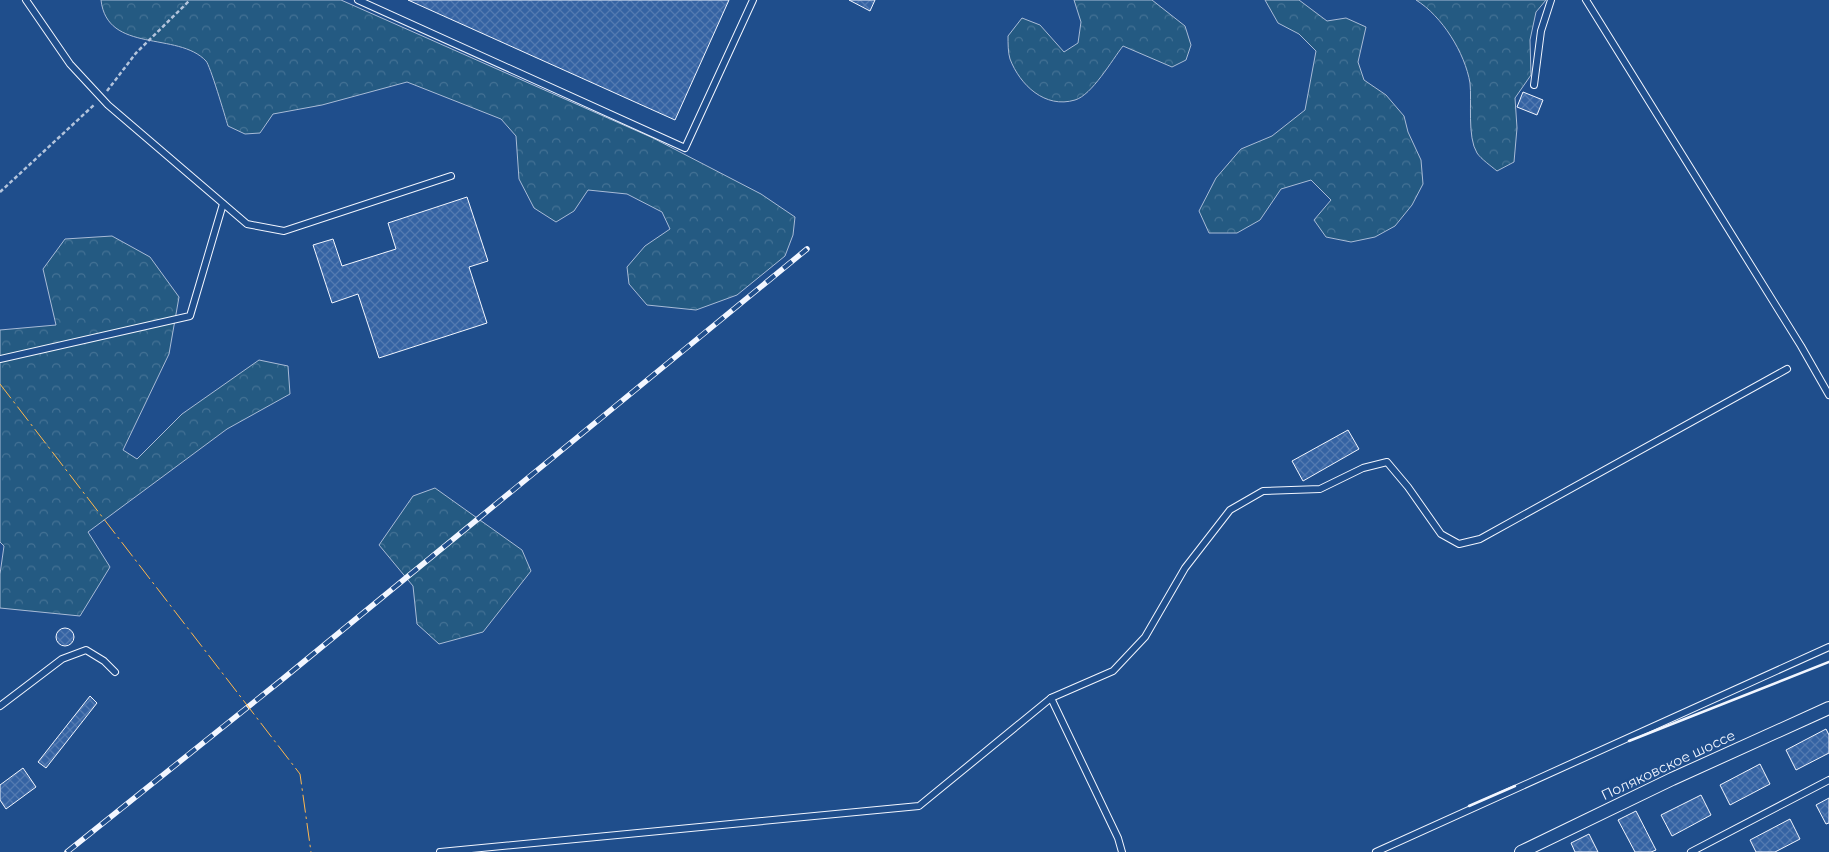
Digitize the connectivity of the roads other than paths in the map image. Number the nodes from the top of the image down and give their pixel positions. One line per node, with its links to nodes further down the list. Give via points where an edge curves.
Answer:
1 (26, 0): 8 (lane, via 70,64 108,105)
2 (358, 0): 3 (lane, via 685,148)
3 (753, 0)
4 (1551, 0): 6 (lane, via 1541,31)
5 (1586, 0): 11 (lane)
6 (1534, 85)
7 (452, 176): 8 (lane, via 284,231 247,224)
8 (223, 204): 9 (lane, via 190,316)
9 (0, 359)
10 (1787, 369): 14 (lane, via 1480,540 1459,544 1441,534 1387,462 1363,468 1320,489 1263,491 1230,510 1185,568 1145,637 1113,671)
11 (1829, 395)
12 (1829, 647): 20 (lane)
13 (115, 672): 15 (lane, via 86,650 62,659)
14 (1051, 698): 18 (lane, via 919,806); 19 (lane)
15 (0, 706)
16 (1829, 708): 21 (street, Поляковское шоссе)
17 (1829, 780): 22 (lane)
18 (440, 852)
19 (1122, 852)
20 (1376, 852)
21 (1521, 852)
22 (1691, 852)

